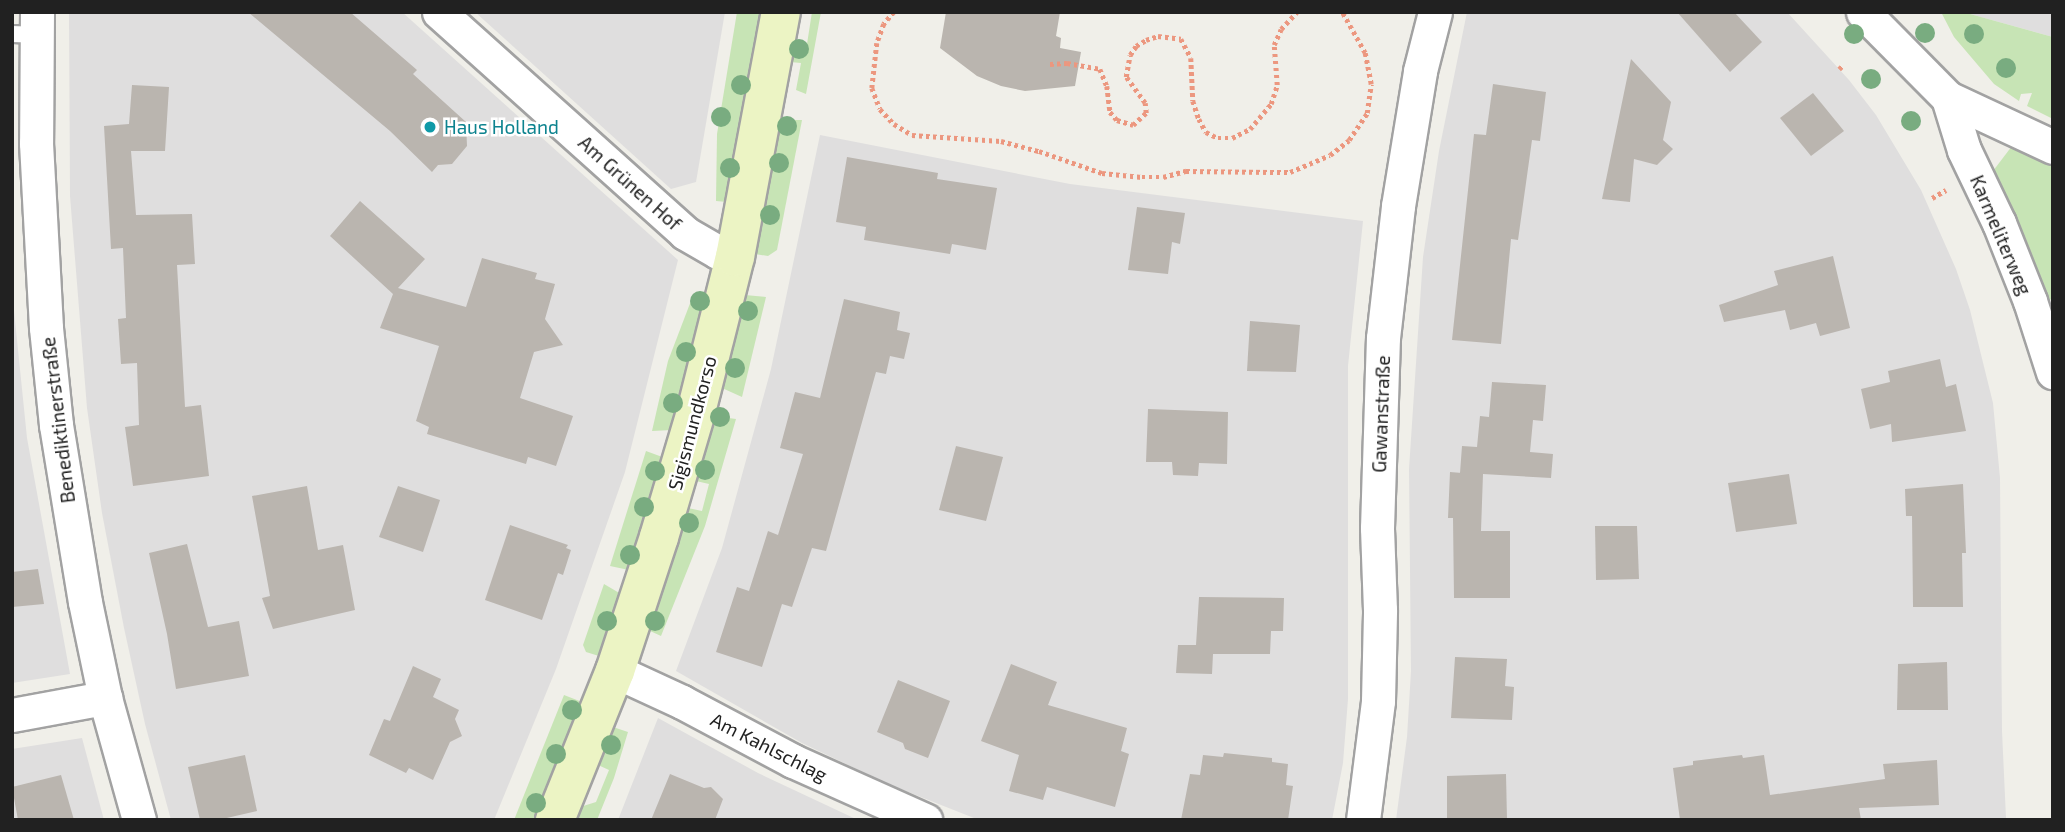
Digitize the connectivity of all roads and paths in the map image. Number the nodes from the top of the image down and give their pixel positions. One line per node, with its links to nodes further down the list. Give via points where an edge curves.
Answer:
1 (439, 12): 12 (street, Am Grünen Hof, via 685,233)
2 (781, 12): 12 (street, Sigismundkorso)
3 (894, 12): 5 (path, via 877,43 872,88 880,108 894,124 912,135 1001,141 1102,173 1163,177 1186,171 1290,172 1329,155 1349,140 1367,113 1371,85 1365,53)
4 (1297, 12): 9 (path, via 1274,45 1276,85 1271,104 1250,129 1232,138 1206,132 1199,119 1193,101 1191,58 1181,39 1158,36 1136,46 1130,55 1126,77 1145,103 1146,113 1133,125 1117,120 1110,112 1100,69)
5 (1342, 12)
6 (1434, 12): 20 (street, Gawanstraße, via 1400,193 1383,338 1378,701)
7 (1863, 12): 10 (street)
8 (29, 27): 15 (street, Benediktinerstraße, via 49,362 74,547)
9 (1050, 64)
10 (1948, 98): 11 (street); 13 (street, Karmeliterweg, via 1964,150 2030,301)
11 (2053, 147)
12 (735, 257): 14 (street, Sigismundkorso, via 696,412)
13 (2053, 372)
14 (615, 671): 18 (street, Sigismundkorso); 19 (street, Am Kahlschlag, via 793,761)
15 (105, 698): 16 (street); 17 (street, Benediktinerstraße)
16 (12, 715)
17 (139, 820)
18 (555, 820)
19 (925, 820)
20 (1363, 820)

